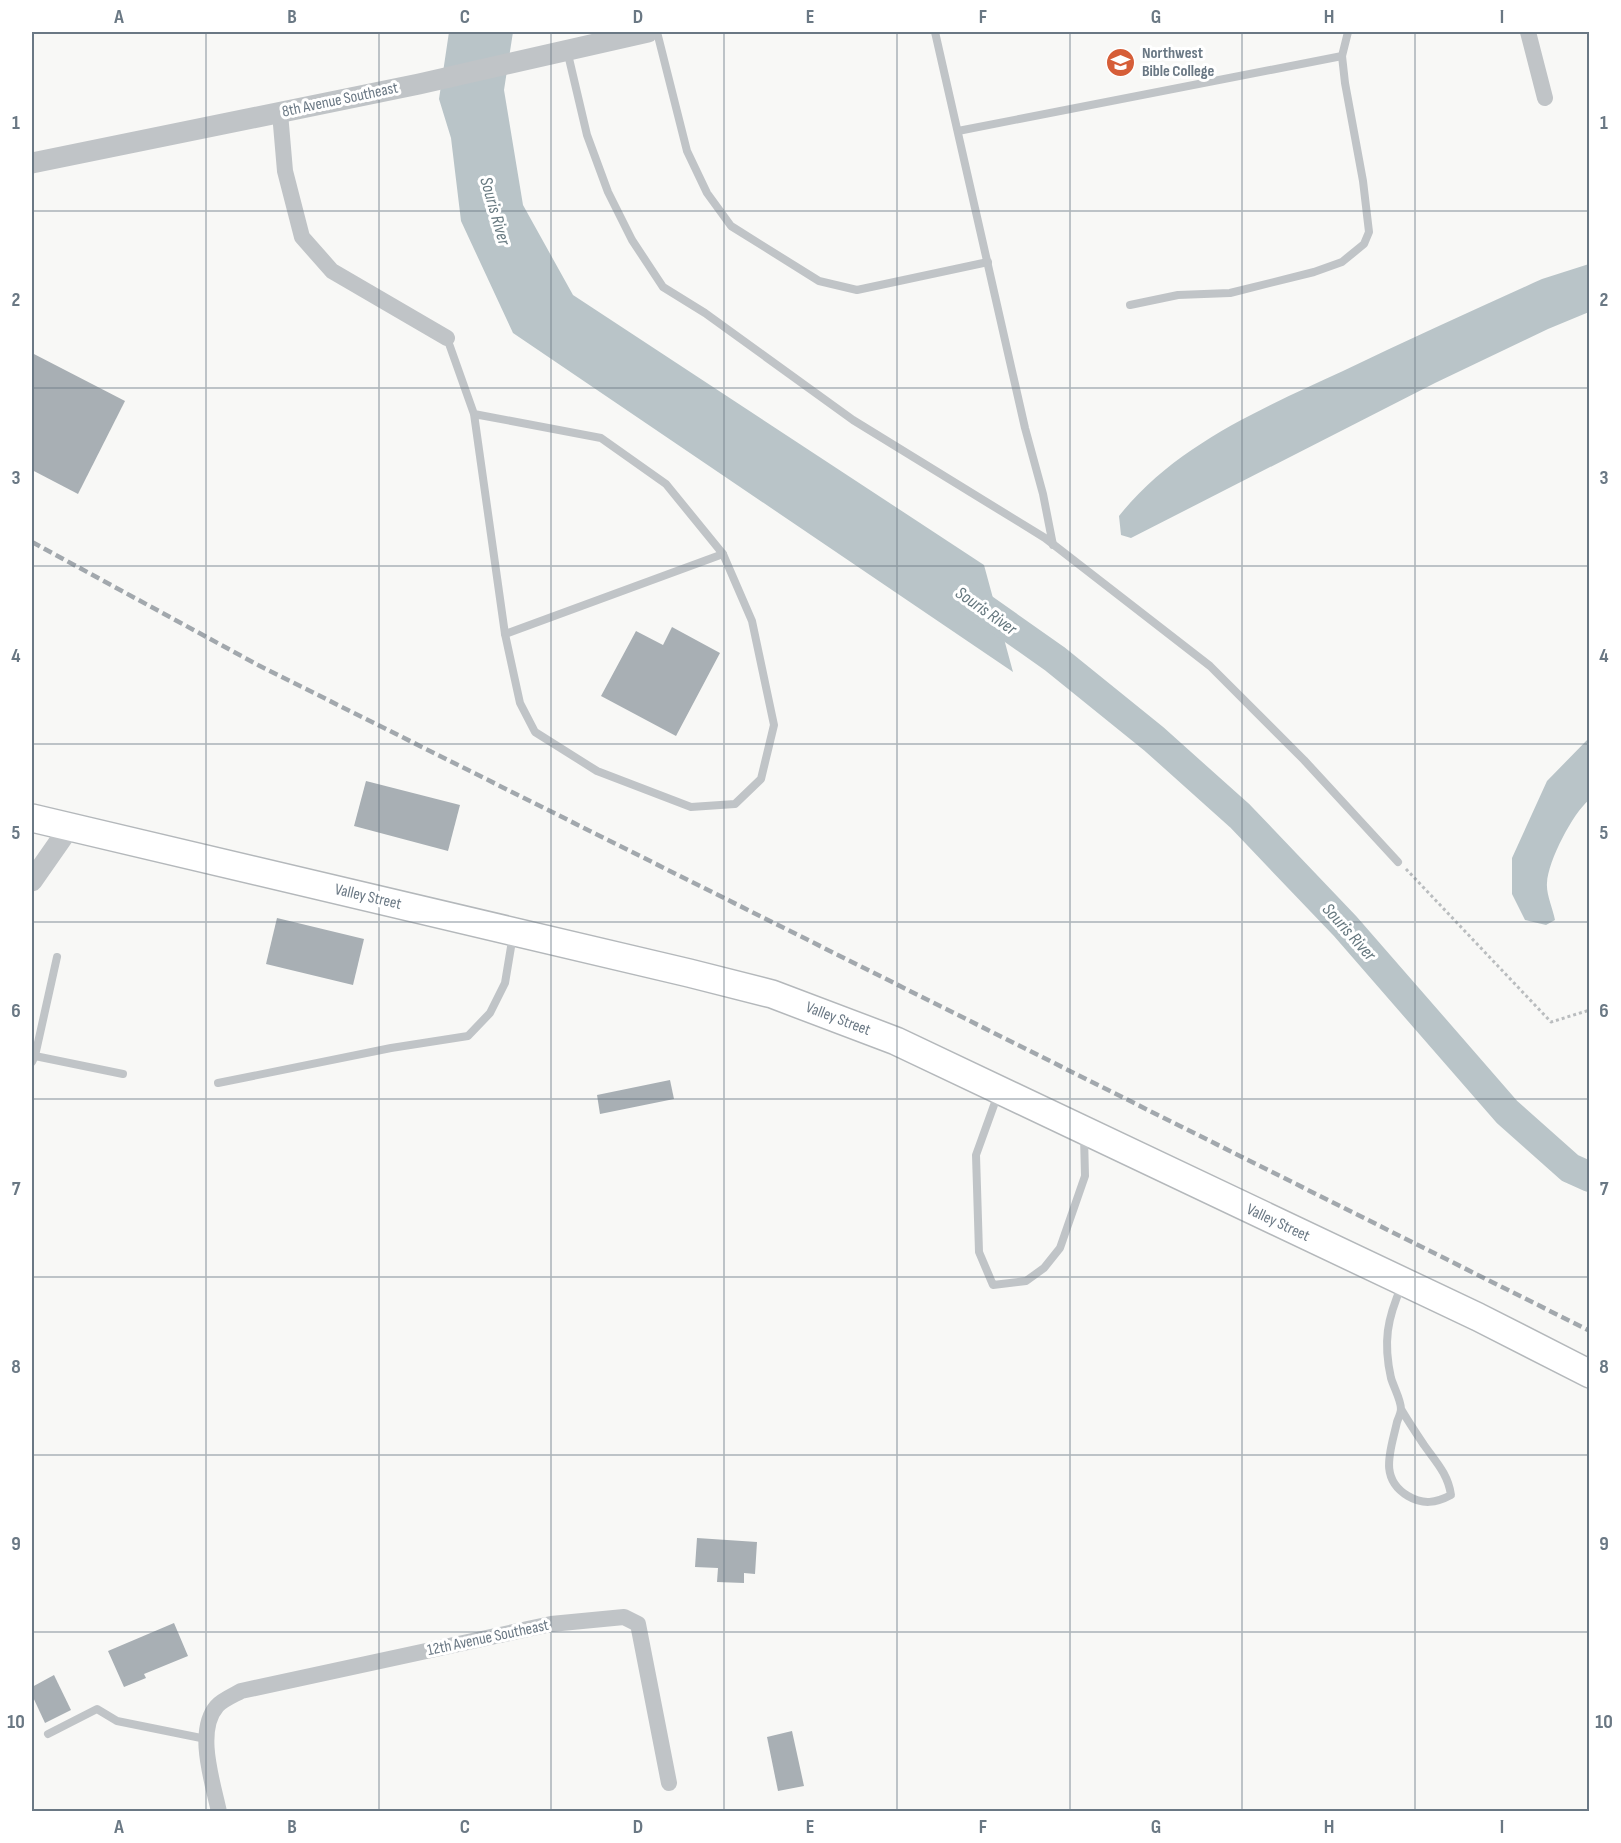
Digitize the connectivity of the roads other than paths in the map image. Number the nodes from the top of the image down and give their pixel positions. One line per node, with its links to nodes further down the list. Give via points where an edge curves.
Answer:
1 (648, 32): 6 (street, 8th Avenue Southeast)
2 (657, 32): 12 (lane, via 687,151 707,194 731,226 819,281 857,290)
3 (935, 32): 10 (lane)
4 (1348, 32): 7 (lane)
5 (1528, 32): 8 (street)
6 (567, 50): 9 (street, 8th Avenue Southeast); 16 (lane, via 587,135 608,192 632,240 663,287 853,420)
7 (1342, 56): 10 (lane); 13 (lane, via 1369,232 1364,244 1342,262 1314,272 1230,293 1178,295)
8 (1545, 98)
9 (280, 113): 11 (street, 8th Avenue Southeast); 14 (street, via 285,171 302,237 332,271)
10 (958, 131): 12 (lane)
11 (32, 163)
12 (988, 262): 16 (lane)
13 (1130, 304)
14 (447, 338): 15 (lane)
15 (474, 414): 17 (lane, via 601,438 666,484); 18 (lane)
16 (1053, 545): 21 (lane, via 1210,666)
17 (723, 555): 18 (lane); 18 (lane, via 752,621 774,725 761,779 735,804 691,807 597,771 534,732 520,703)
18 (505, 634)
19 (32, 818): 20 (main road, Valley Street)
20 (69, 828): 22 (street); 23 (main road, Valley Street)
21 (1398, 862)
22 (32, 881)
23 (514, 932): 27 (lane, via 505,983 490,1013 468,1036); 28 (main road, Valley Street, via 772,994 896,1041)
24 (57, 957): 25 (lane)
25 (33, 1059): 26 (lane)
26 (123, 1074)
27 (218, 1083)
28 (999, 1089): 29 (main road, Valley Street); 29 (lane, via 976,1155 979,1252 993,1285 1026,1281 1044,1268 1060,1248 1085,1176)
29 (1084, 1130): 30 (main road, Valley Street)
30 (1404, 1282): 31 (main road, Valley Street); 32 (lane, via 1393,1305 1386,1355)
31 (1590, 1374)
32 (1401, 1408): 32 (lane, via 1389,1458 1389,1477 1398,1490 1414,1500 1442,1500 1450,1495 1443,1469)
33 (48, 1734): 34 (lane, via 97,1709 117,1721)
34 (206, 1738): 35 (street, 12th Avenue Southeast, via 217,1706 241,1691 551,1624 624,1617 638,1624); 36 (street)
35 (669, 1783)
36 (219, 1812)

